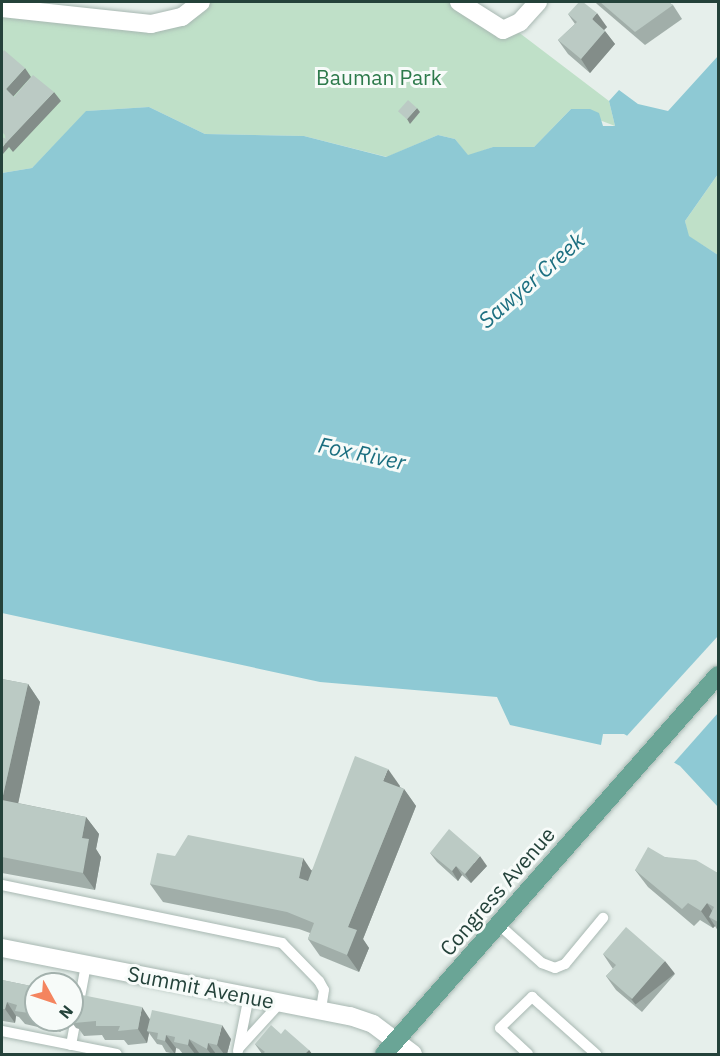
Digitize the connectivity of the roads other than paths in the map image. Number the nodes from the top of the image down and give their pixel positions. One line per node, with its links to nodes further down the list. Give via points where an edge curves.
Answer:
1 (201, 2): 4 (street, via 170,21 151,24)
2 (459, 2): 3 (street, via 503,30 520,22)
3 (538, 2)
4 (2, 8)
5 (718, 675): 8 (main road, Congress Avenue)
6 (2, 885): 13 (lane, via 282,943 320,981 324,990)
7 (603, 918): 8 (lane, via 565,964 555,968 542,963)
8 (498, 924): 15 (main road, Congress Avenue)
9 (2, 948): 10 (street, Summit Avenue)
10 (86, 965): 11 (street, Summit Avenue); 16 (lane)
11 (249, 996): 12 (street, Summit Avenue); 17 (lane)
12 (281, 1002): 13 (street, Summit Avenue); 17 (lane)
13 (321, 1010): 15 (street, Summit Avenue, via 373,1024)
14 (2, 1031): 16 (lane)
15 (396, 1040): 19 (main road, Congress Avenue); 20 (street, Summit Avenue)
16 (71, 1045): 18 (lane)
17 (238, 1051)
18 (117, 1054)
19 (384, 1054)
20 (413, 1054)
21 (528, 1054): 22 (lane, via 500,1028 532,997)
22 (596, 1054)

